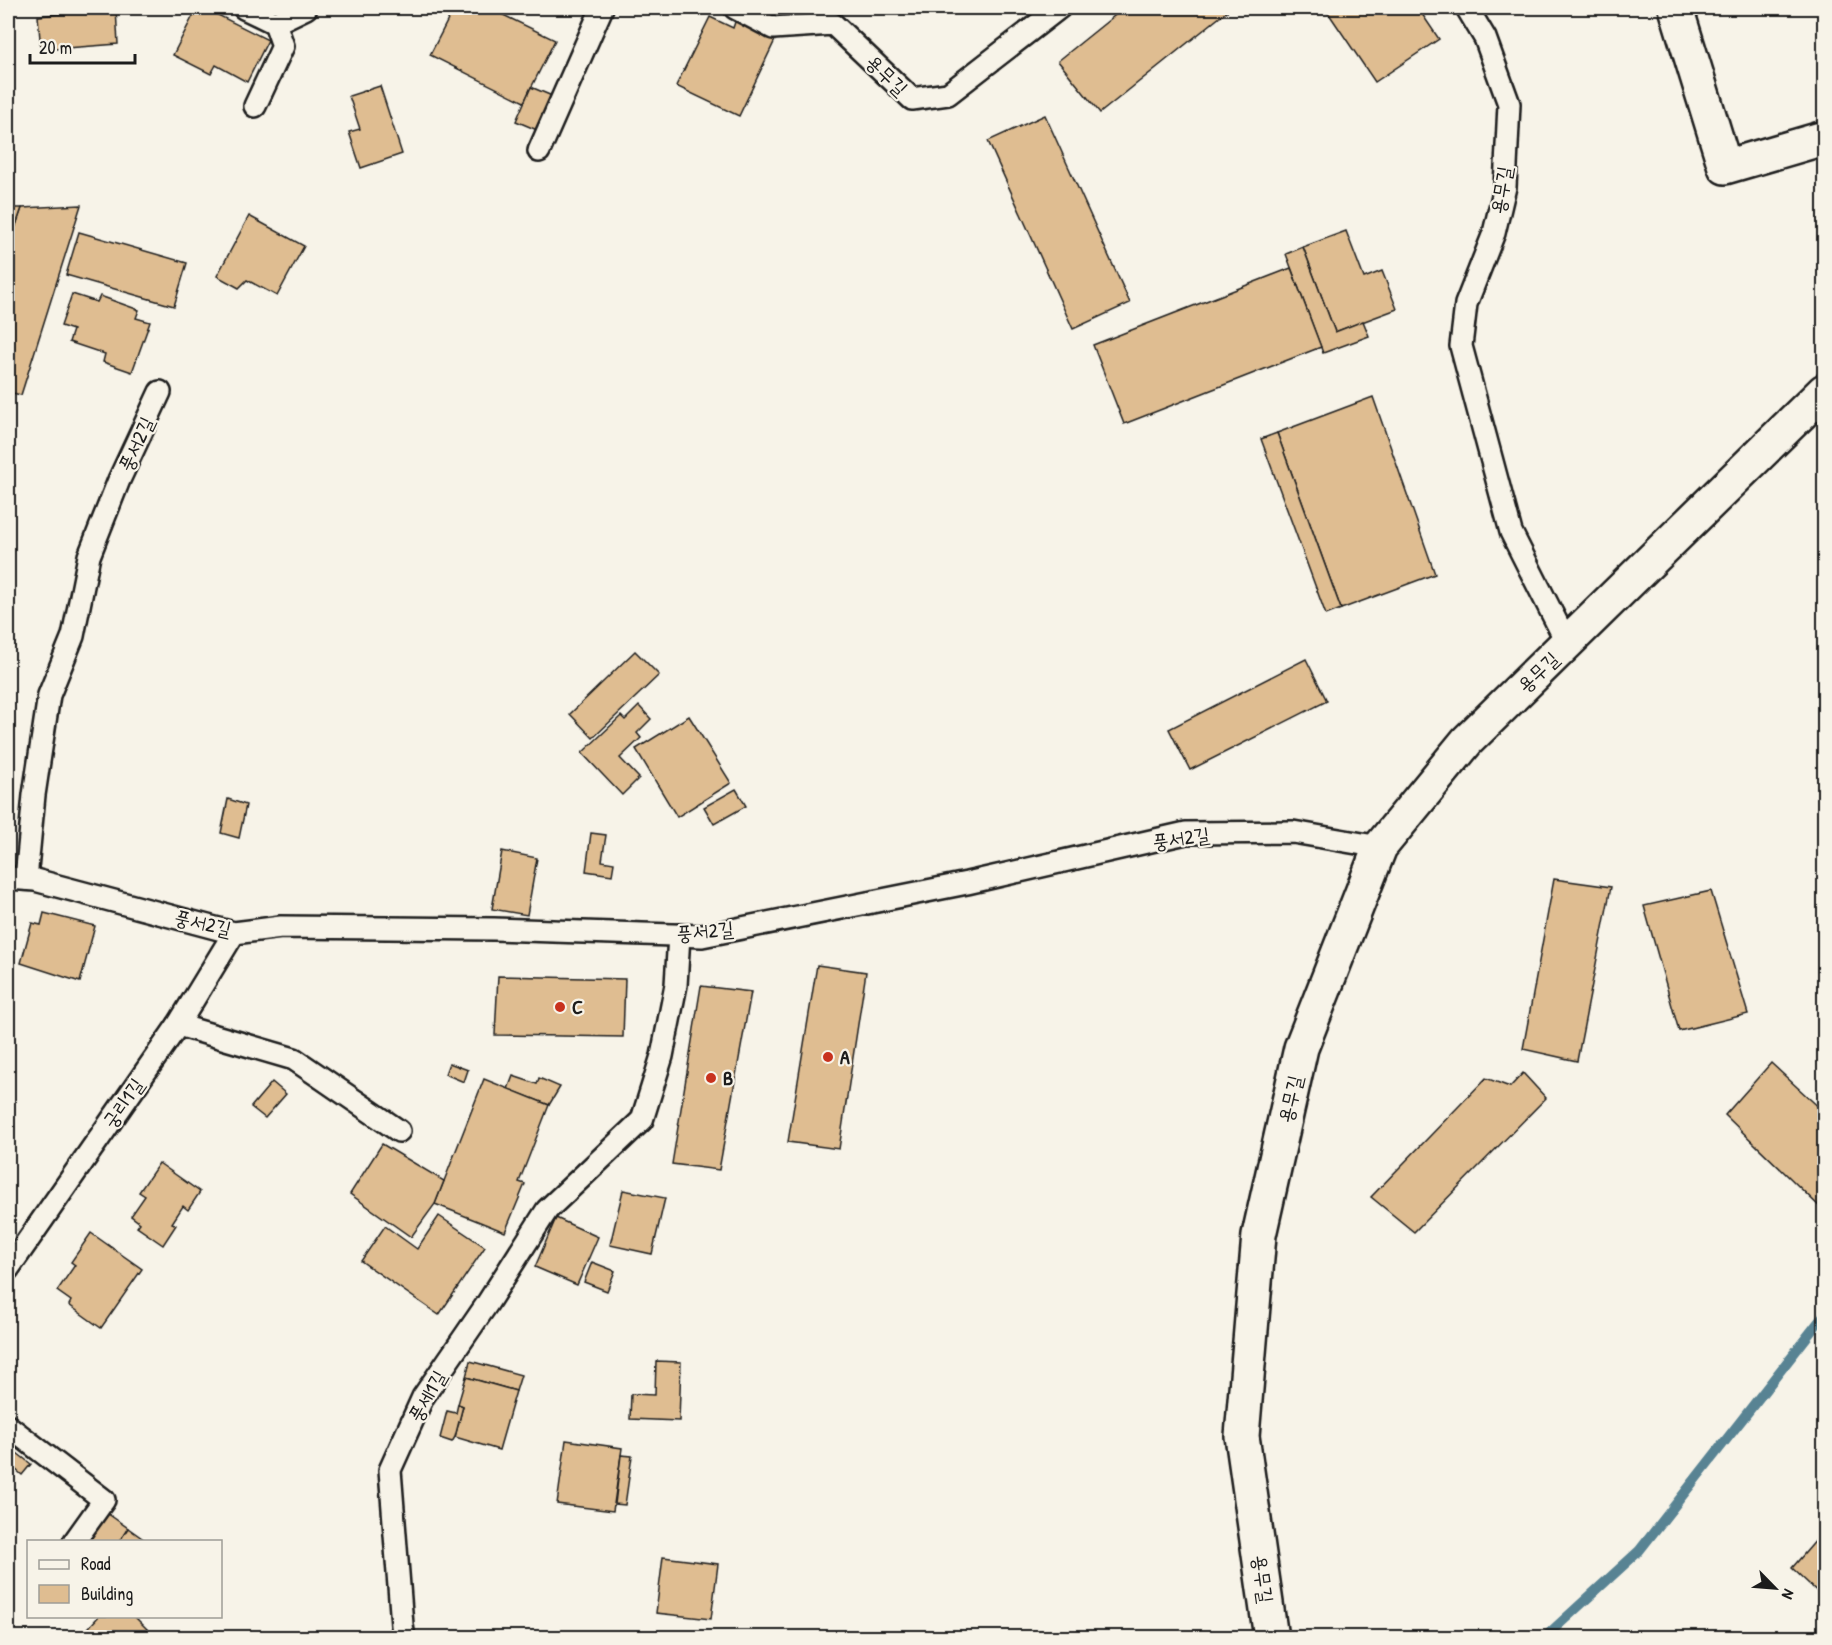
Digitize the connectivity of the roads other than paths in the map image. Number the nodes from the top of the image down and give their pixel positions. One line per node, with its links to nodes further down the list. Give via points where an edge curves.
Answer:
1 (244, 8): 8 (lane)
2 (306, 8): 8 (lane)
3 (602, 8): 11 (lane)
4 (735, 8): 5 (lane, 용무길, via 773,28 833,24 912,99 948,94)
5 (1059, 8)
6 (1467, 8): 14 (lane, 용무길, via 1485,38 1509,104 1505,187 1494,233 1466,304 1461,346 1511,532)
7 (1676, 8): 10 (street, via 1725,167)
8 (275, 22): 9 (lane, via 283,46)
9 (255, 106)
10 (1824, 138)
11 (539, 151)
12 (1824, 391): 14 (street, 용무길)
13 (160, 392): 16 (lane, 풍서2길, via 89,556 73,636 49,695)
14 (1567, 643): 15 (street, 용무길, via 1467,741)
15 (1380, 847): 18 (lane, 풍서2길, via 1293,832 1186,833 968,883 702,936); 25 (street, 용무길, via 1301,1048 1259,1234 1242,1436)
16 (17, 879): 17 (lane, 풍서2길, via 35,880)
17 (234, 933): 18 (lane, 풍서2길, via 293,927); 19 (lane, 궁리1길)
18 (679, 935): 24 (lane, 풍세1길, via 662,1056 642,1120 547,1210 423,1397 390,1470)
19 (178, 1025): 20 (lane, via 294,1059); 21 (lane, 궁리1길)
20 (399, 1131)
21 (8, 1269)
22 (8, 1426): 23 (lane, via 104,1500)
23 (75, 1540)
24 (405, 1638)
25 (1271, 1638)

